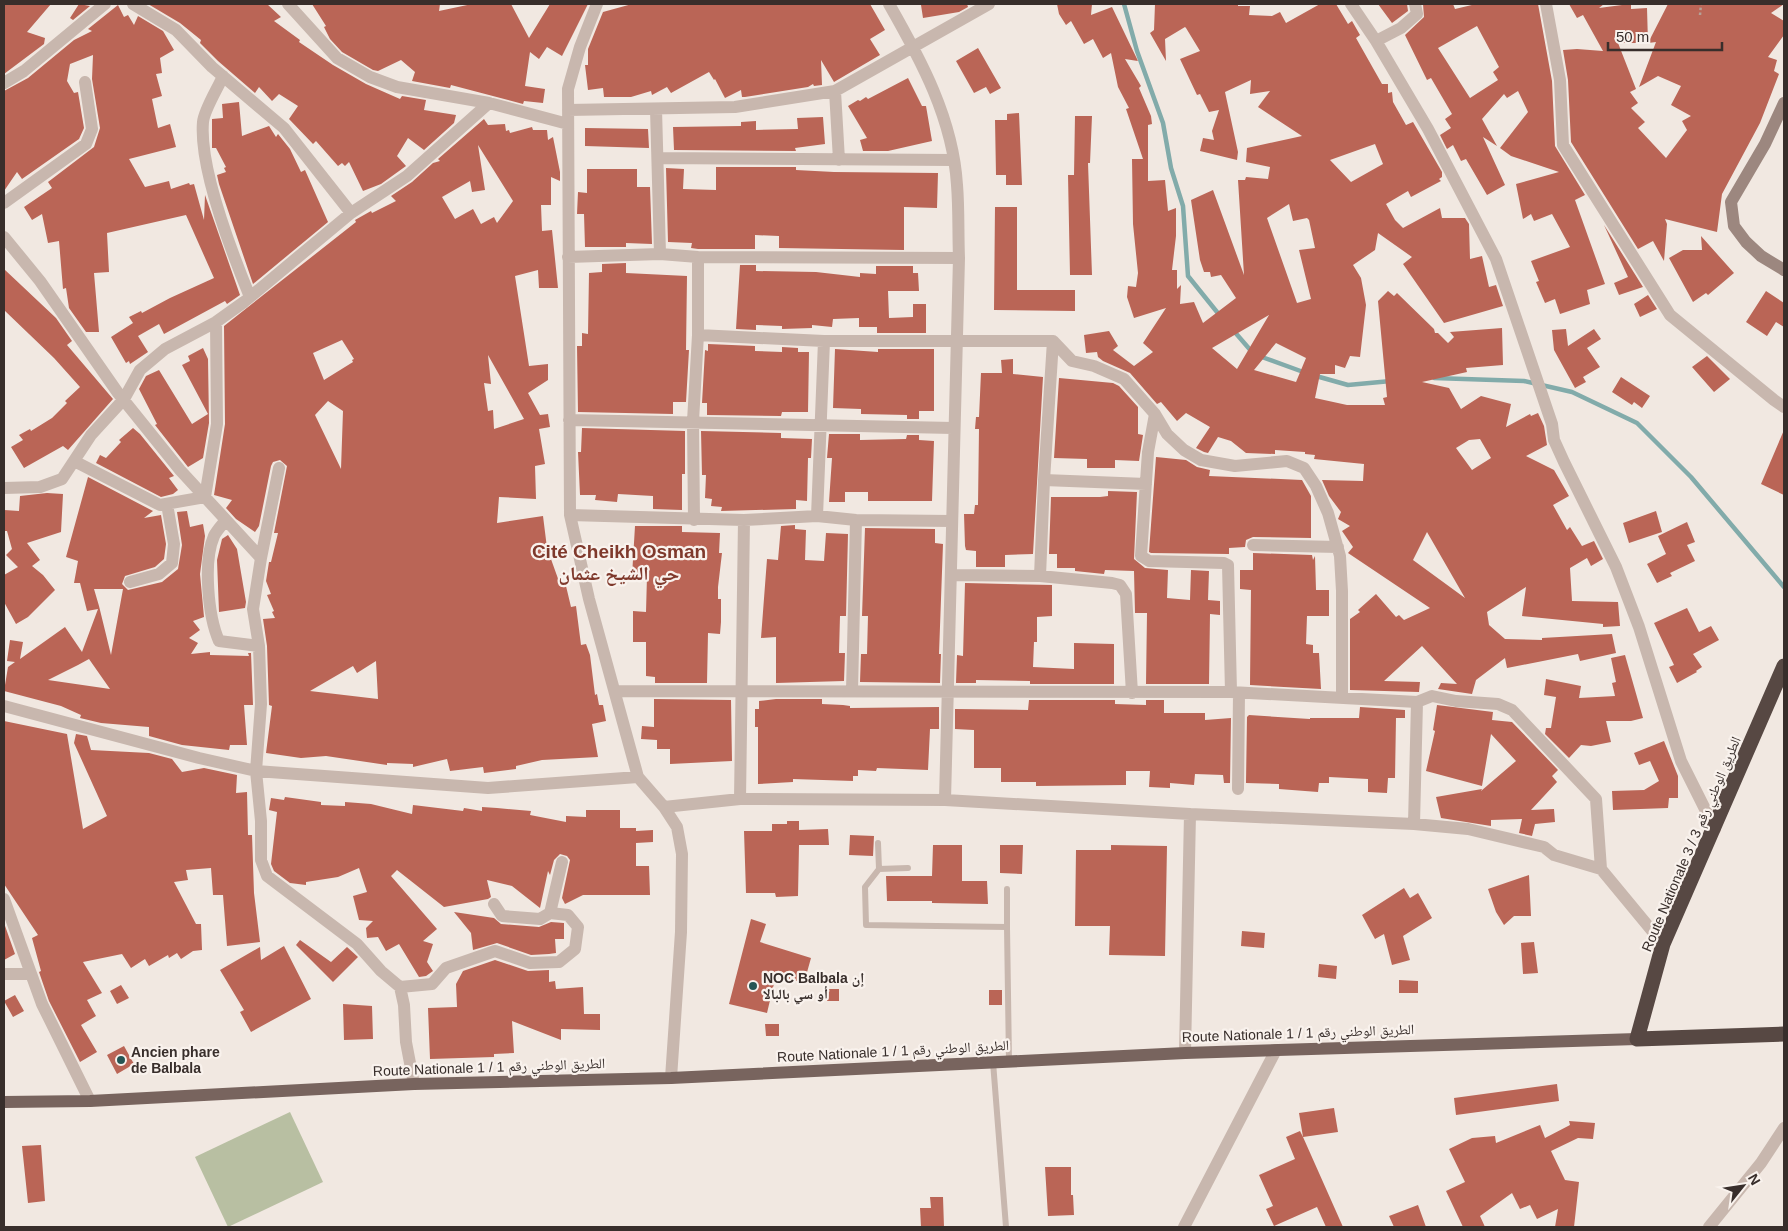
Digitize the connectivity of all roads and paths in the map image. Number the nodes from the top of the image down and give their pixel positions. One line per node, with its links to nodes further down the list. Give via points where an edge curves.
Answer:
1 (134, 4): 14 (street, via 176,30)
2 (288, 4): 18 (street, via 337,58 370,77 397,87)
3 (597, 4): 21 (street, via 568,89)
4 (889, 4): 13 (street)
5 (988, 4): 13 (street)
6 (1352, 4): 12 (street)
7 (1415, 4): 12 (street, via 1417,14 1401,28)
8 (1546, 4): 41 (street, via 1560,80 1563,145 1670,315)
9 (1702, 4): 11 (path)
10 (100, 5): 16 (street, via 24,71)
11 (1700, 15)
12 (1376, 41): 86 (street, via 1432,136 1496,259 1552,424 1554,440 1616,567 1642,636 1681,761)
13 (913, 46): 17 (street); 25 (street, via 933,88)
14 (223, 76): 27 (street, via 284,128); 34 (street, via 202,121 206,160 217,204)
15 (85, 82): 26 (street, via 92,129 86,144)
16 (4, 83)
17 (835, 91): 20 (street, via 735,107); 24 (street)
18 (489, 103): 22 (street); 27 (street, via 408,176)
19 (1784, 103): 33 (street, via 1731,202 1734,226 1746,242)
20 (656, 109): 21 (street); 23 (street)
21 (568, 110): 22 (street)
22 (568, 124): 30 (street)
23 (659, 158): 24 (street); 29 (street)
24 (839, 160): 25 (street)
25 (953, 160): 32 (street, via 957,184)
26 (4, 203)
27 (351, 213): 34 (street)
28 (4, 237): 40 (street, via 40,281 89,355)
29 (660, 254): 30 (street); 31 (street)
30 (568, 257): 43 (street)
31 (698, 257): 32 (street); 36 (street)
32 (959, 258): 37 (street)
33 (1784, 270)
34 (250, 296): 35 (street)
35 (216, 322): 40 (street, via 165,349 140,370); 52 (street, via 218,424)
36 (698, 335): 38 (street); 44 (street)
37 (955, 340): 38 (street); 39 (street); 46 (street)
38 (824, 341): 45 (street)
39 (1053, 341): 42 (street, via 1072,361 1124,379); 49 (street)
40 (124, 399): 47 (street, via 91,435); 52 (street)
41 (1784, 406)
42 (1155, 414): 50 (street); 62 (street, via 1166,434 1201,460 1235,466 1287,461 1304,468 1316,486)
43 (569, 420): 44 (street); 54 (street)
44 (693, 422): 45 (street); 57 (street)
45 (821, 426): 46 (street); 55 (street)
46 (953, 428): 60 (street)
47 (74, 461): 51 (street, via 62,479 40,487); 53 (street, via 160,505)
48 (279, 468): 63 (street)
49 (1044, 480): 50 (street); 65 (street)
50 (1146, 484): 72 (street, via 1141,556 1149,561 1228,565)
51 (4, 488)
52 (205, 498): 53 (street); 56 (street)
53 (167, 504): 66 (street, via 174,544 172,562 159,574)
54 (570, 515): 57 (street); 69 (street, via 589,600)
55 (817, 516): 58 (street); 59 (street)
56 (226, 520): 63 (street); 67 (street, via 215,534 209,556 214,629 219,641)
57 (694, 520): 58 (street)
58 (744, 520): 70 (street)
59 (856, 520): 60 (street); 71 (street)
60 (952, 521): 64 (street)
61 (1253, 545): 62 (street)
62 (1338, 547): 75 (street, via 1342,591)
63 (261, 558): 67 (street, via 254,609)
64 (952, 575): 65 (street); 73 (street)
65 (1040, 576): 74 (street, via 1120,585 1126,594)
66 (130, 582)
67 (259, 646): 78 (street, via 261,704)
68 (1784, 666): 86 (highway, Route Nationale 3 / الطريق الوطني رقم 3)
69 (616, 691): 70 (street); 79 (street)
70 (743, 691): 71 (street); 81 (street)
71 (852, 691): 73 (street)
72 (1235, 692): 74 (street); 75 (street); 80 (street)
73 (948, 693): 74 (street); 82 (street)
74 (1132, 693)
75 (1342, 698): 76 (street)
76 (1417, 702): 85 (street); 91 (street, via 1432,696 1498,704 1512,710 1596,799)
77 (4, 706): 78 (street)
78 (256, 771): 79 (street, via 488,788); 100 (street, via 261,860 266,876 357,944)
79 (638, 777): 83 (street)
80 (1238, 789)
81 (740, 798): 82 (street); 83 (street)
82 (945, 800): 84 (street)
83 (664, 807): 107 (street, via 677,827 682,854 681,932)
84 (1190, 814): 85 (street); 104 (street)
85 (1414, 824): 91 (street, via 1468,830 1544,847 1554,855)
86 (1715, 829): 97 (highway, Route Nationale 3 / الطريق الوطني رقم 3)
87 (878, 843): 90 (lane)
88 (562, 862): 95 (street)
89 (908, 868): 90 (lane)
90 (879, 869): 96 (lane, via 865,887 866,925)
91 (1601, 869): 97 (street)
92 (1007, 889): 96 (lane)
93 (4, 899): 99 (street)
94 (494, 904): 95 (street, via 502,916 540,919)
95 (550, 913): 100 (street, via 568,915 578,927 576,949 559,962 530,964 495,951 446,968 432,984)
96 (1007, 927): 105 (lane)
97 (1663, 944): 102 (highway, Route Nationale 3 / الطريق الوطني رقم 3)
98 (4, 974): 99 (street)
99 (31, 974): 109 (street, via 42,1004)
100 (400, 987): 108 (street)
101 (1784, 1034): 102 (highway, Route Nationale 1 / الطريق الوطني رقم 1)
102 (1637, 1039): 103 (main road, Route Nationale 1 / الطريق الوطني رقم 1)
103 (1276, 1050): 104 (main road, Route Nationale 1 / الطريق الوطني رقم 1); 113 (street)
104 (1185, 1053): 105 (main road, Route Nationale 1 / الطريق الوطني رقم 1)
105 (1009, 1061): 106 (main road, Route Nationale 1 / الطريق الوطني رقم 1)
106 (993, 1062): 107 (main road, Route Nationale 1 / الطريق الوطني رقم 1); 112 (lane)
107 (671, 1078): 108 (main road, Route Nationale 1 / الطريق الوطني رقم 1)
108 (414, 1084): 109 (main road, Route Nationale 1 / الطريق الوطني رقم 1)
109 (90, 1101): 110 (main road, Route Nationale 1 / الطريق الوطني رقم 1)
110 (4, 1102)
111 (1784, 1128): 114 (street, via 1761,1163)
112 (1006, 1227)
113 (1184, 1227)
114 (1709, 1227)

